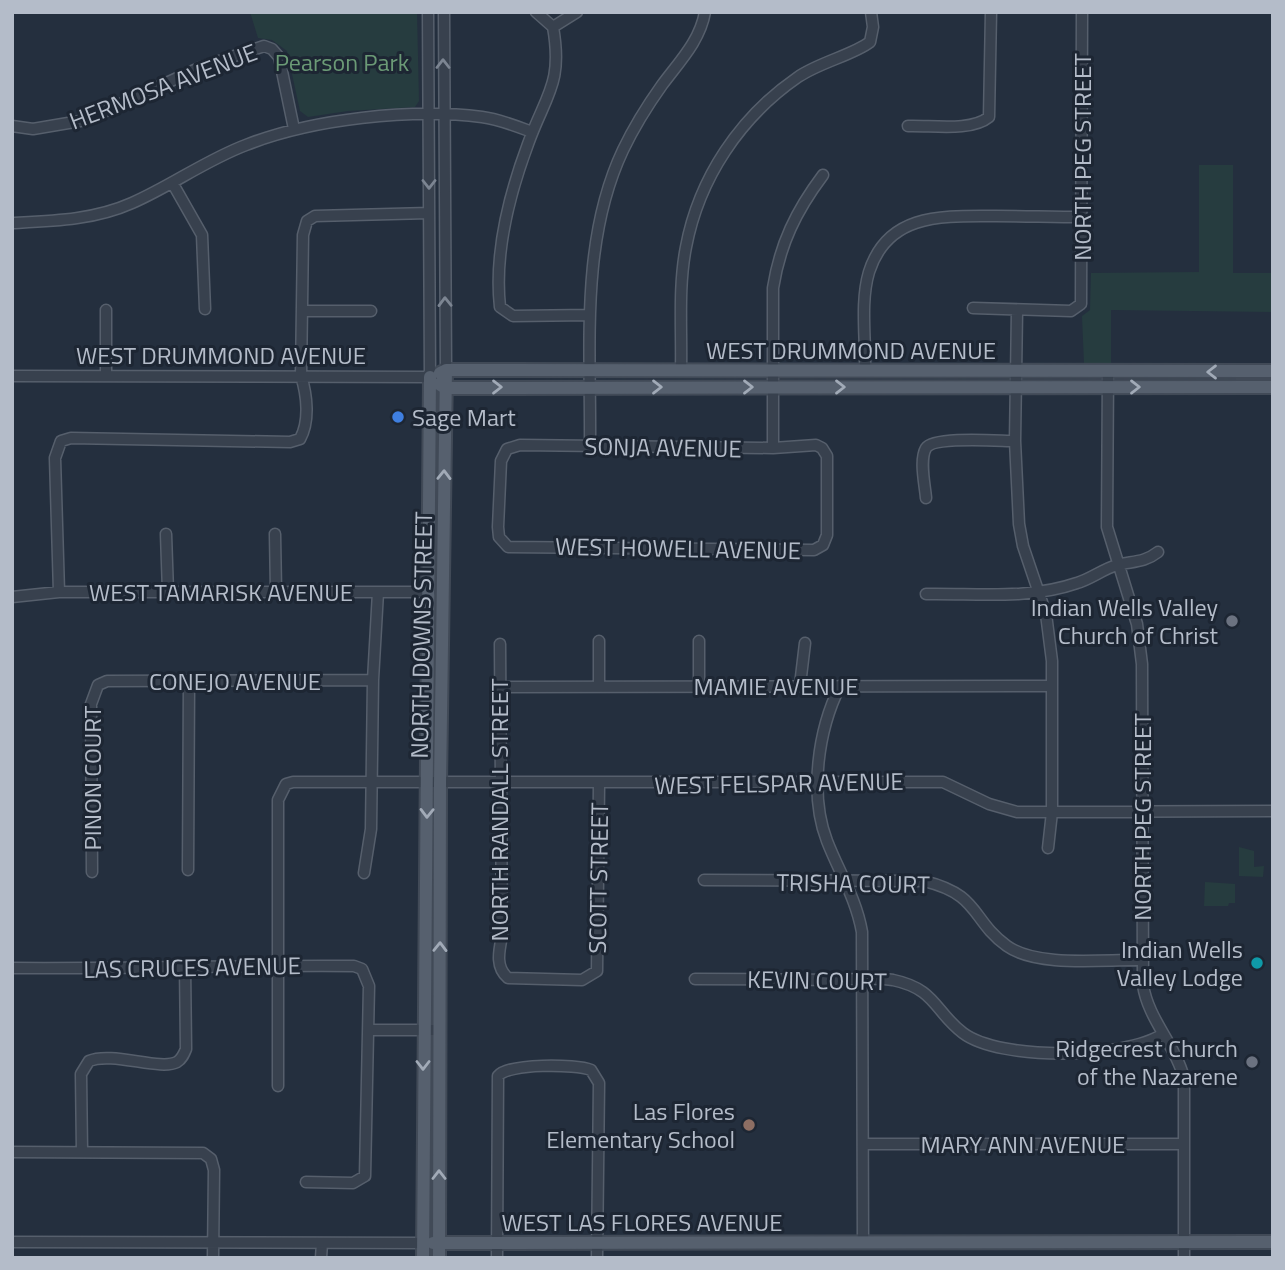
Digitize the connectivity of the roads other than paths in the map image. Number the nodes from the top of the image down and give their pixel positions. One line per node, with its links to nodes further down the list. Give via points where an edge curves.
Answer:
1 (428, 12): 11 (street, NORTH DOWNS STREET)
2 (443, 12): 10 (street, NORTH DOWNS STREET, one-way to 2)
3 (536, 12): 9 (street)
4 (577, 12): 9 (street)
5 (705, 12): 27 (street, via 689,50 640,118 609,186 593,259)
6 (871, 12): 31 (street, via 873,37 867,44 825,61 773,96 732,141 711,173 685,247)
7 (991, 12): 13 (street, via 989,117 967,125)
8 (1082, 12): 19 (street, NORTH PEG STREET)
9 (553, 27): 15 (street, via 556,78)
10 (443, 115): 11 (street); 15 (street, via 483,117); 29 (street, NORTH DOWNS STREET, one-way to 10)
11 (429, 116): 14 (street, via 341,120); 18 (street, NORTH DOWNS STREET, one-way to 18)
12 (12, 126): 14 (street, HERMOSA AVENUE, via 33,129 86,120 242,51 264,46 279,57)
13 (908, 126)
14 (294, 129): 17 (street, via 216,158)
15 (533, 132): 27 (street, via 512,191 502,244 500,307 509,315)
16 (823, 175): 32 (street, via 781,247 774,288)
17 (173, 184): 20 (street, via 131,204 81,218); 21 (street, via 202,235)
18 (429, 212): 24 (street, via 315,216 307,221); 39 (street, NORTH DOWNS STREET)
19 (1082, 217): 26 (street, NORTH PEG STREET, via 1081,301 1071,311); 28 (street, via 943,215 900,230 870,271)
20 (12, 223)
21 (205, 309)
22 (974, 309): 26 (street)
23 (106, 310): 37 (street)
24 (302, 311): 25 (street); 38 (street)
25 (370, 311)
26 (1017, 311): 34 (street)
27 (590, 315): 30 (street)
28 (865, 369): 32 (main road, WEST DRUMMOND AVENUE); 34 (main road, WEST DRUMMOND AVENUE)
29 (446, 370): 30 (main road, WEST DRUMMOND AVENUE); 39 (main road, WEST DRUMMOND AVENUE); 45 (main road, NORTH DOWNS STREET)
30 (590, 370): 31 (main road, WEST DRUMMOND AVENUE); 40 (street)
31 (681, 371): 32 (main road, WEST DRUMMOND AVENUE)
32 (772, 371): 41 (street)
33 (1273, 371): 35 (main road, WEST DRUMMOND AVENUE, one-way to 35)
34 (1017, 372): 35 (main road, WEST DRUMMOND AVENUE); 42 (street)
35 (1108, 372): 43 (street, NORTH PEG STREET)
36 (12, 376): 37 (street, WEST DRUMMOND AVENUE)
37 (106, 376): 38 (street, WEST DRUMMOND AVENUE)
38 (301, 376): 39 (street, WEST DRUMMOND AVENUE); 61 (street, via 306,393 305,429 300,439 290,442 61,441 55,458)
39 (430, 377): 45 (main road); 59 (main road, NORTH DOWNS STREET)
40 (590, 387): 41 (main road, WEST DRUMMOND AVENUE, one-way to 41); 45 (main road, WEST DRUMMOND AVENUE, one-way to 40); 47 (street)
41 (772, 387): 42 (main road, WEST DRUMMOND AVENUE, one-way to 42); 48 (street)
42 (1017, 387): 43 (main road, WEST DRUMMOND AVENUE); 46 (street)
43 (1108, 387): 44 (main road, WEST DRUMMOND AVENUE, one-way to 44); 55 (street, NORTH PEG STREET, via 1106,517)
44 (1273, 387)
45 (445, 388): 78 (main road, NORTH DOWNS STREET, one-way to 45)
46 (1015, 440): 49 (street, via 929,445 923,466); 60 (street, via 1021,535)
47 (590, 445): 48 (street, SONJA AVENUE); 53 (street, SONJA AVENUE, via 507,449 501,461 499,537 508,547)
48 (773, 448): 52 (street, SONJA AVENUE, via 819,447 825,452 829,527)
49 (926, 498)
50 (166, 534): 57 (street)
51 (275, 534): 56 (street)
52 (825, 541): 53 (street, WEST HOWELL AVENUE, via 814,550)
53 (527, 547)
54 (1158, 552): 55 (street)
55 (1119, 565): 60 (street); 84 (street, NORTH PEG STREET, via 1140,638)
56 (276, 591): 57 (street, WEST TAMARISK AVENUE); 58 (street, WEST TAMARISK AVENUE)
57 (168, 592): 61 (street, WEST TAMARISK AVENUE)
58 (378, 592): 59 (street, WEST TAMARISK AVENUE); 68 (street)
59 (430, 592): 78 (main road, NORTH DOWNS STREET)
60 (1040, 592): 62 (street); 75 (street, via 1051,638)
61 (59, 593): 63 (street, WEST TAMARISK AVENUE)
62 (926, 594)
63 (12, 597)
64 (599, 641): 71 (street)
65 (699, 641): 72 (street)
66 (805, 643): 73 (street)
67 (500, 644): 76 (street, NORTH RANDALL STREET)
68 (373, 680): 69 (street, CONEJO AVENUE); 77 (street)
69 (189, 682): 70 (street, CONEJO AVENUE, via 107,681); 86 (street)
70 (98, 685): 87 (street, PINON COURT, via 91,704)
71 (599, 685): 72 (street, MAMIE AVENUE); 76 (street, MAMIE AVENUE)
72 (699, 685): 73 (street, MAMIE AVENUE)
73 (800, 685): 74 (street, MAMIE AVENUE)
74 (840, 686): 75 (street, MAMIE AVENUE); 79 (street, via 825,726)
75 (1052, 686): 83 (street)
76 (500, 687): 80 (street, NORTH RANDALL STREET)
77 (373, 783): 78 (street, WEST FELSPAR AVENUE); 88 (street); 93 (street, WEST FELSPAR AVENUE, via 293,782 281,790)
78 (434, 783): 80 (street, WEST FELSPAR AVENUE); 99 (main road, NORTH DOWNS STREET, one-way to 99); 100 (main road, NORTH DOWNS STREET, one-way to 78)
79 (819, 783): 81 (street, WEST FELSPAR AVENUE); 83 (street, WEST FELSPAR AVENUE, via 943,782 998,808); 90 (street, via 826,838)
80 (501, 784): 81 (street, WEST FELSPAR AVENUE); 95 (street, NORTH RANDALL STREET, via 502,936 498,958 503,975 582,981)
81 (600, 785): 95 (street, SCOTT STREET)
82 (1273, 811): 84 (street, WEST FELSPAR AVENUE)
83 (1052, 812): 84 (street, WEST FELSPAR AVENUE); 85 (street)
84 (1143, 812): 91 (street, NORTH PEG STREET)
85 (1048, 848)
86 (188, 870)
87 (92, 872)
88 (364, 873)
89 (704, 880): 90 (street, TRISHA COURT)
90 (846, 881): 91 (street, TRISHA COURT, via 924,881 954,890 997,937 1024,954); 97 (street, via 862,932)
91 (1142, 960): 101 (street, NORTH PEG STREET, via 1145,999)
92 (185, 965): 93 (street, LAS CRUCES AVENUE); 94 (street, LAS CRUCES AVENUE); 106 (street, via 186,1049 182,1057 171,1064 104,1058 89,1061 81,1074)
93 (278, 965): 98 (street, LAS CRUCES AVENUE, via 362,969 368,977); 102 (street)
94 (12, 968)
95 (597, 971)
96 (695, 979): 97 (street, KEVIN COURT)
97 (864, 980): 101 (street, KEVIN COURT, via 889,979 923,991 964,1034 1009,1052 1120,1051); 103 (street)
98 (369, 1030): 99 (street); 107 (street, via 365,1176 353,1183)
99 (423, 1030): 100 (street); 109 (main road, NORTH DOWNS STREET, one-way to 109)
100 (439, 1030): 114 (main road, NORTH DOWNS STREET, one-way to 100)
101 (1163, 1034): 104 (street, NORTH PEG STREET, via 1177,1055 1184,1078)
102 (278, 1086)
103 (863, 1144): 104 (street, MARY ANN AVENUE); 117 (street)
104 (1184, 1144): 110 (street, NORTH PEG STREET)
105 (12, 1152): 106 (street)
106 (82, 1152): 112 (street, via 194,1151 207,1155 214,1170)
107 (306, 1182)
108 (12, 1242): 112 (street, WEST LAS FLORES AVENUE)
109 (422, 1242): 113 (street, WEST LAS FLORES AVENUE); 114 (main road, WEST LAS FLORES AVENUE); 120 (main road, NORTH DOWNS STREET)
110 (1184, 1242): 111 (main road, WEST LAS FLORES AVENUE); 117 (main road, WEST LAS FLORES AVENUE); 124 (street, NORTH PEG STREET)
111 (1273, 1242)
112 (213, 1243): 113 (street, WEST LAS FLORES AVENUE); 118 (street)
113 (321, 1243): 119 (street)
114 (439, 1243): 115 (main road, WEST LAS FLORES AVENUE); 121 (main road, NORTH DOWNS STREET)
115 (498, 1243): 116 (main road, WEST LAS FLORES AVENUE); 116 (street, via 496,1082 502,1071 513,1067 592,1070 599,1083); 122 (street)
116 (597, 1243): 117 (main road, WEST LAS FLORES AVENUE); 123 (street)
117 (863, 1243)
118 (213, 1258)
119 (321, 1258)
120 (423, 1258)
121 (439, 1258)
122 (497, 1258)
123 (597, 1258)
124 (1184, 1258)

